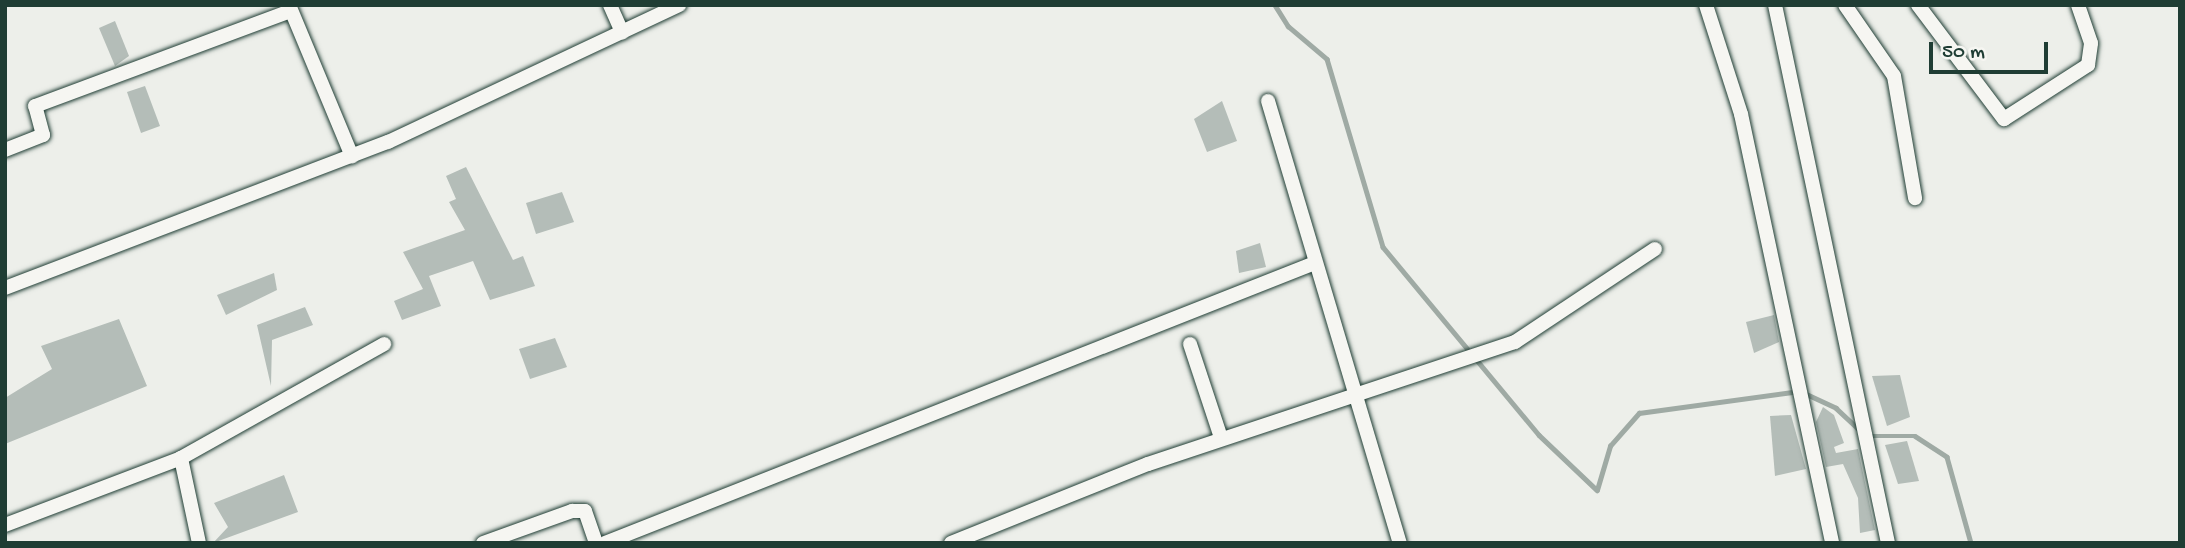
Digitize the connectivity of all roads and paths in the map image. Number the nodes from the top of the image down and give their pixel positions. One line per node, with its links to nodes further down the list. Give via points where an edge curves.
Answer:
1 (610, 5): 9 (street)
2 (679, 5): 9 (street)
3 (1706, 5): 29 (street, via 1741,114)
4 (1774, 5): 30 (street)
5 (1845, 5): 13 (street, via 1894,76)
6 (1918, 5): 7 (street, via 2004,119 2088,65 2091,43)
7 (2078, 5)
8 (290, 8): 11 (street, via 35,106 43,135); 12 (street)
9 (622, 32): 12 (street)
10 (1268, 101): 15 (street)
11 (5, 150)
12 (352, 156): 16 (street)
13 (1915, 198)
14 (1655, 249): 19 (street, via 1514,342)
15 (1315, 262): 19 (street); 26 (street)
16 (5, 288)
17 (384, 344): 21 (street)
18 (1190, 344): 20 (street)
19 (1352, 393): 20 (street); 28 (street)
20 (1221, 438): 27 (street)
21 (181, 458): 22 (street); 23 (street)
22 (5, 525)
23 (196, 542)
24 (483, 543): 25 (street, via 572,511 586,511)
25 (596, 543)
26 (605, 543)
27 (951, 543)
28 (1400, 543)
29 (1832, 543)
30 (1888, 543)

